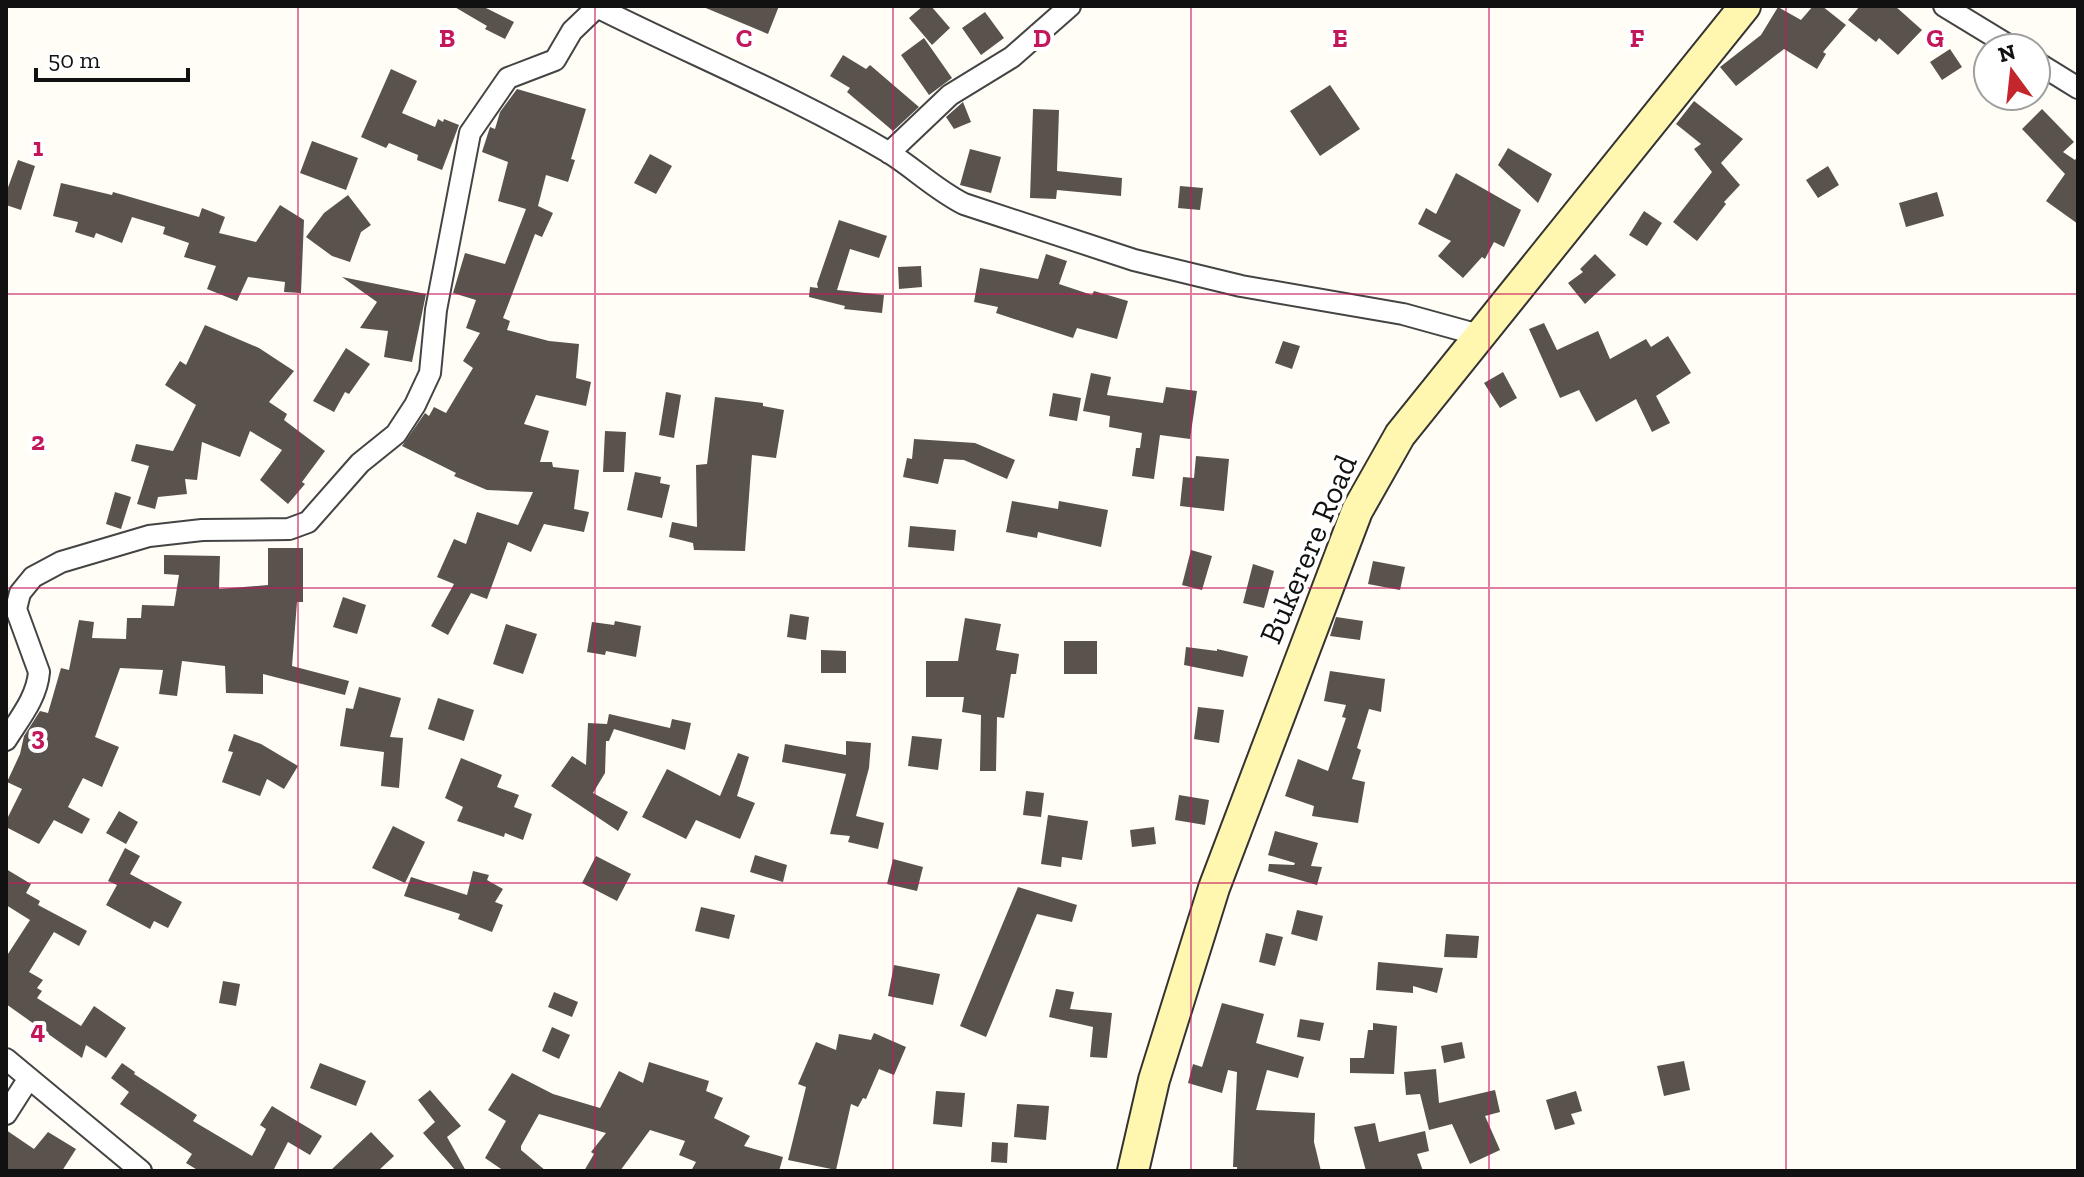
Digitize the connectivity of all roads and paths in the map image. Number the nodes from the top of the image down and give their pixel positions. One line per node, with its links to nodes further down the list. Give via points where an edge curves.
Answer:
1 (1070, 6): 8 (street, via 1012,57 950,95)
2 (1745, 6): 9 (street, Bukerere Road)
3 (1944, 6): 5 (street)
4 (596, 7): 8 (street); 10 (street, via 572,31 555,60 508,78 470,133 436,310 430,373 396,434 360,463 308,522 289,529 149,536 61,562 33,577 16,609 39,672 38,683)
5 (1987, 32)
6 (2052, 72): 7 (street)
7 (2078, 88)
8 (889, 153): 9 (street, via 964,204 1134,260 1241,286 1403,314)
9 (1479, 335): 15 (street, Bukerere Road, via 1400,435 1357,511 1214,888 1154,1080)
10 (6, 740)
11 (6, 1059): 12 (street)
12 (29, 1078): 13 (street); 14 (street)
13 (6, 1114)
14 (141, 1171)
15 (1133, 1171)

